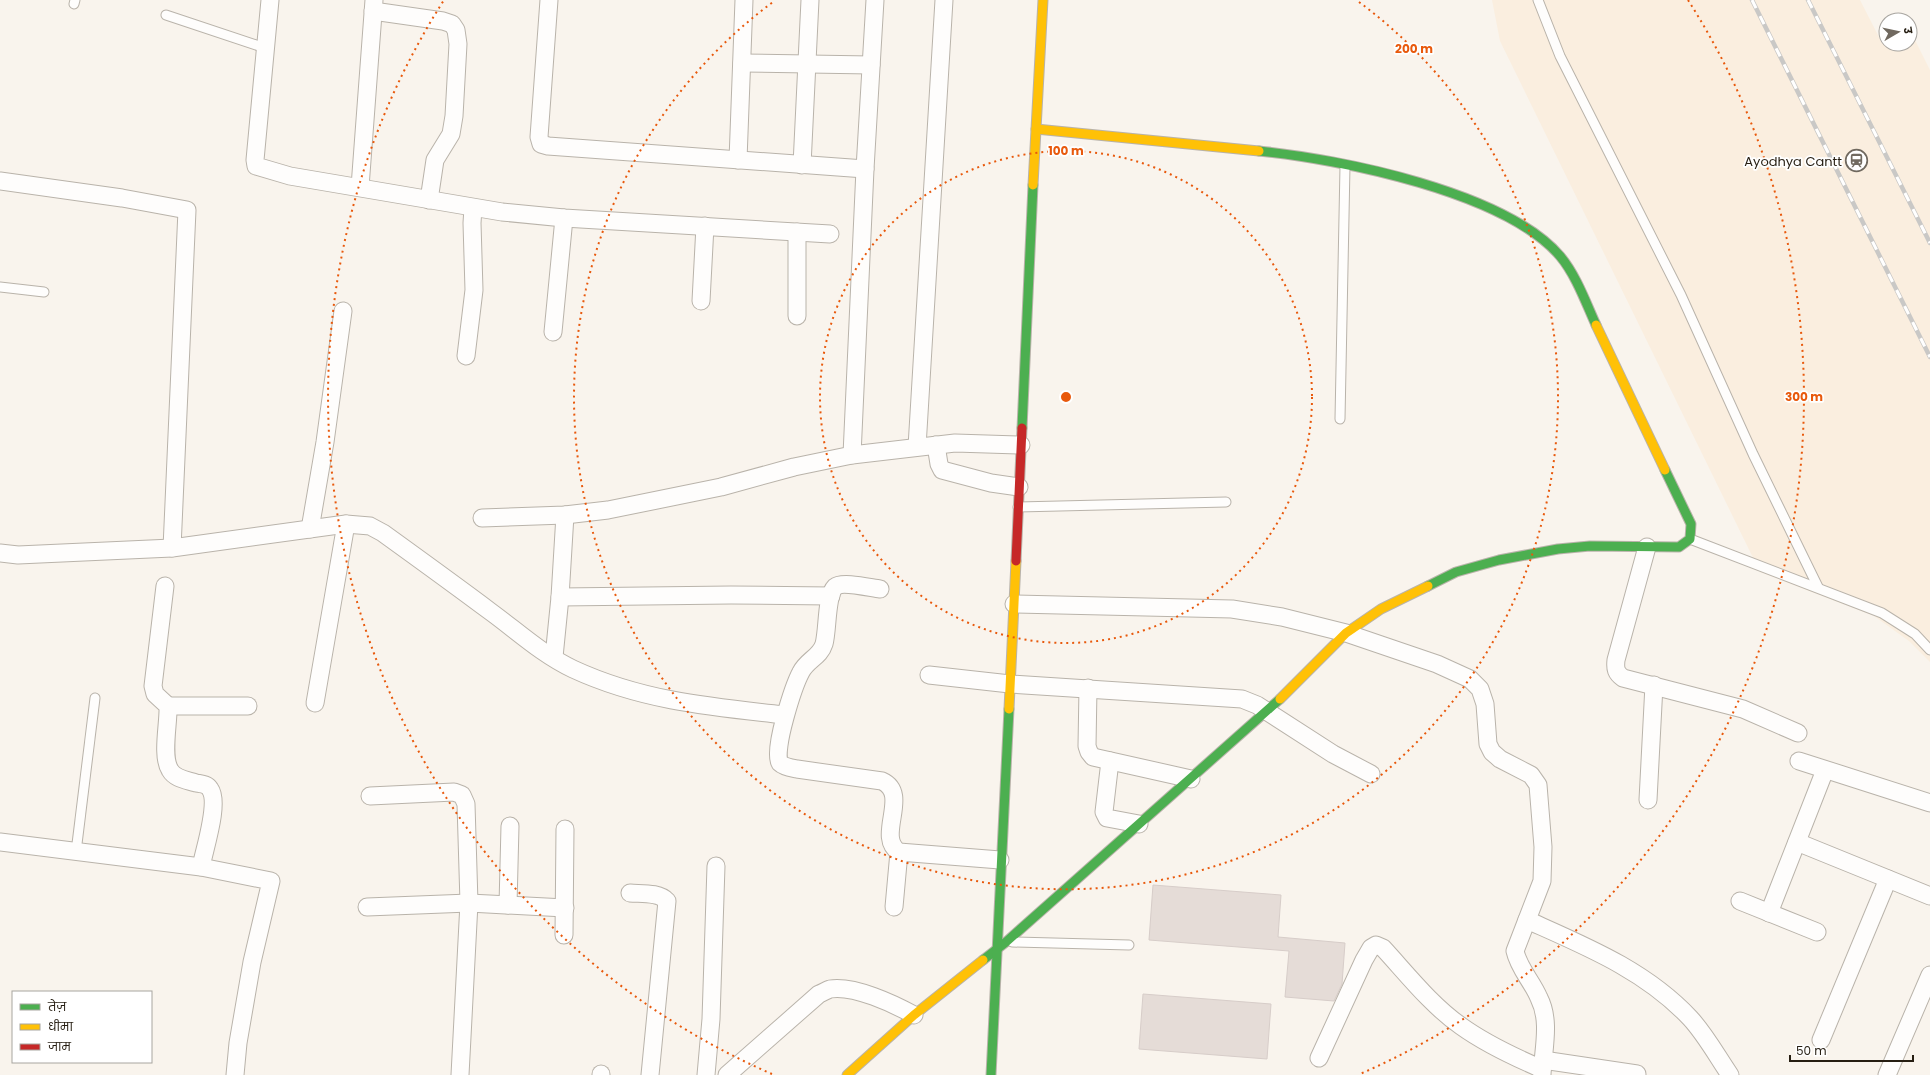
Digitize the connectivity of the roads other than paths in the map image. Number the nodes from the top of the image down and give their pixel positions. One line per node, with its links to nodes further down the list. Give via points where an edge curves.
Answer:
1 (270, 0): 11 (street)
2 (549, 0): 16 (street, via 538,137 541,144)
3 (744, 0): 12 (street)
4 (810, 0): 13 (street)
5 (875, 0): 14 (street)
6 (944, 0): 38 (street)
7 (1044, 0): 15 (street)
8 (1538, 0): 52 (lane, via 1560,56 1681,295 1753,454)
9 (373, 6): 21 (street); 22 (street, via 443,21 452,24 456,30 458,44 454,116 451,134 435,160)
10 (166, 14): 11 (lane)
11 (265, 48): 21 (street, via 256,166 290,176)
12 (742, 63): 13 (street); 16 (street)
13 (808, 64): 14 (street); 17 (street)
14 (871, 65): 19 (street)
15 (1036, 129): 18 (street, via 1288,154); 37 (street)
16 (738, 160): 17 (street)
17 (802, 165): 19 (street)
18 (1345, 166): 35 (lane); 47 (street, via 1435,187 1472,201 1516,222 1544,241 1560,256 1595,320 1691,524)
19 (865, 169): 39 (street)
20 (0, 181): 49 (street, via 187,210)
21 (360, 187): 22 (street)
22 (429, 200): 23 (street)
23 (473, 208): 24 (street); 34 (street, via 474,290)
24 (564, 218): 25 (street); 33 (street)
25 (705, 226): 26 (street); 30 (street)
26 (797, 232): 27 (street); 32 (street)
27 (830, 234)
28 (0, 287): 29 (lane)
29 (44, 292)
30 (700, 301)
31 (343, 311): 46 (street)
32 (797, 316)
33 (553, 332)
34 (466, 356)
35 (1340, 419)
36 (936, 445): 37 (street); 38 (street); 40 (street, via 942,470 991,483)
37 (1021, 445): 40 (street)
38 (917, 447): 39 (street)
39 (852, 455): 43 (street, via 794,467 708,490)
40 (1019, 487): 42 (street)
41 (1226, 502): 42 (lane)
42 (1018, 507): 56 (street)
43 (565, 516): 44 (street); 55 (street)
44 (482, 518)
45 (346, 524): 46 (street); 59 (street, via 370,526 383,533); 65 (street)
46 (310, 529): 49 (street)
47 (1690, 539): 48 (street, via 1679,548); 52 (lane)
48 (1647, 547): 57 (street, via 1590,546 1558,549 1498,560 1456,572 1381,609); 62 (street, via 1615,668 1623,678)
49 (172, 548): 50 (street, via 18,555)
50 (0, 553)
51 (165, 586): 66 (street, via 153,686 155,694)
52 (1818, 588): 58 (lane, via 1882,613 1915,634)
53 (880, 589): 54 (street, via 839,584)
54 (831, 596): 55 (street); 69 (street, via 821,651 801,671)
55 (560, 597): 59 (street)
56 (1014, 604): 57 (street, via 1232,609); 61 (street)
57 (1346, 633): 68 (street); 99 (street, via 1437,664 1470,679 1480,689 1485,704 1488,744 1492,752 1531,775 1538,785 1544,866 1542,881)
58 (1930, 650)
59 (554, 657): 69 (street, via 571,668 604,682 652,697 695,706)
60 (928, 675): 61 (street)
61 (1010, 684): 63 (street); 86 (street)
62 (1654, 686): 70 (street, via 1743,709); 77 (street)
63 (1088, 688): 68 (street, via 1228,697 1242,700); 71 (street, via 1087,746 1093,757)
64 (95, 698): 84 (lane)
65 (315, 703)
66 (168, 706): 67 (street); 88 (street, via 166,758 169,769 183,780 205,785 213,796 214,809)
67 (248, 706)
68 (1267, 712): 74 (street, via 1332,754); 75 (street)
69 (785, 715): 85 (street, via 778,755 780,762 785,766 888,784 893,791 894,802 890,841 892,848)
70 (1798, 733)
71 (1110, 761): 75 (street); 79 (street, via 1104,812 1106,818)
72 (1799, 762): 73 (street)
73 (1825, 770): 78 (street); 83 (street)
74 (1371, 774)
75 (1191, 779): 79 (street)
76 (370, 796): 93 (street, via 438,792 462,795 466,804 468,831)
77 (1648, 800)
78 (1930, 803)
79 (1140, 824): 102 (street)
80 (510, 826): 94 (street)
81 (565, 829): 97 (street)
82 (0, 842): 84 (street)
83 (1797, 842): 89 (street); 98 (street)
84 (76, 852): 88 (street)
85 (899, 852): 86 (street); 96 (street)
86 (1000, 860): 104 (street)
87 (716, 866): 114 (street, via 712,999)
88 (201, 867): 111 (street, via 271,881 252,962)
89 (1888, 879): 91 (street); 107 (street)
90 (630, 893): 113 (street, via 659,895 667,901)
91 (1930, 896)
92 (1740, 901): 98 (street)
93 (469, 903): 94 (street); 95 (street); 112 (street)
94 (508, 905): 97 (street)
95 (366, 907)
96 (894, 907)
97 (565, 908): 101 (street)
98 (1769, 913): 100 (street)
99 (1527, 920): 109 (street, via 1515,951 1518,962 1544,1011); 118 (street, via 1608,956 1630,969 1691,1019)
100 (1817, 932)
101 (564, 935)
102 (1006, 942): 103 (lane); 104 (street)
103 (1129, 945)
104 (995, 952): 106 (street); 117 (street)
105 (1930, 975): 119 (street)
106 (914, 1015): 115 (street, via 871,996 854,991 830,989 819,994); 116 (street)
107 (1821, 1040)
108 (1319, 1058): 109 (street, via 1364,960 1371,948 1376,945 1382,948 1460,1026 1501,1051)
109 (1542, 1068): 110 (street)
110 (1637, 1074)
111 (235, 1075)
112 (460, 1075)
113 (650, 1075)
114 (706, 1075)
115 (727, 1075)
116 (846, 1075)
117 (991, 1075)
118 (1730, 1075)
119 (1887, 1075)

